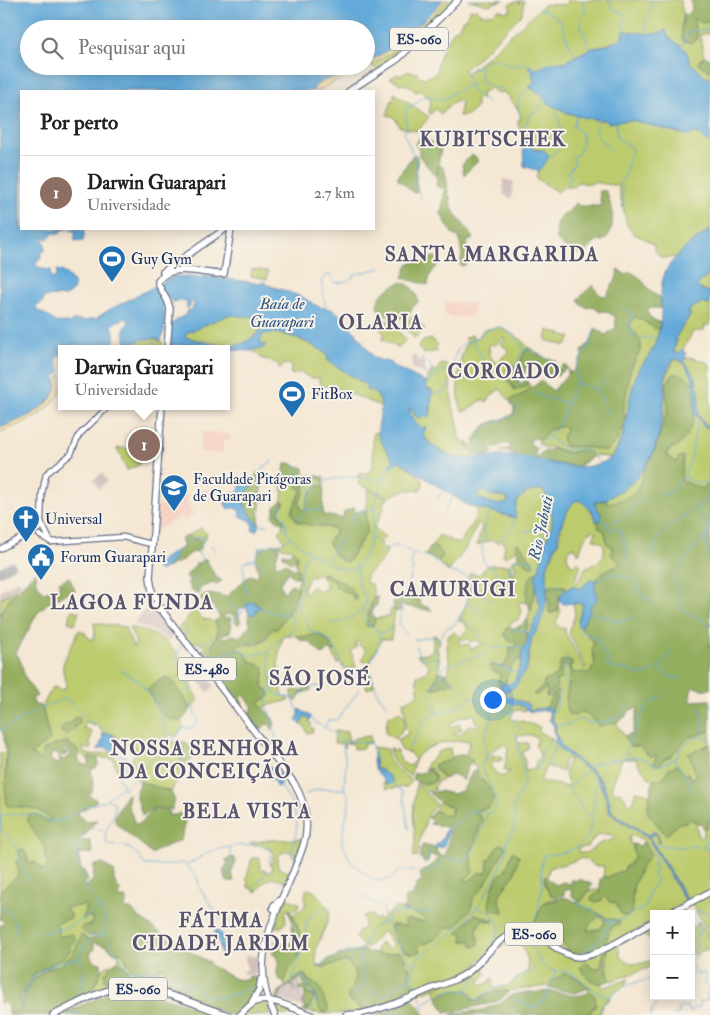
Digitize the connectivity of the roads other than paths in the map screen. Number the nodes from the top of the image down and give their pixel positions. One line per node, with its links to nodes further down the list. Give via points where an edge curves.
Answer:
1 (458, 0): 3 (main road, ES-060, via 398,59)
2 (374, 75): 4 (main road, ES-060)
3 (375, 75)
4 (352, 90)
5 (224, 230): 7 (main road)
6 (231, 230): 7 (main road, via 224,274)
7 (174, 268): 8 (main road, via 160,275 156,282 168,311)
8 (166, 345)
9 (105, 410): 11 (main road, via 76,438 71,454 46,474 42,494)
10 (162, 410): 12 (main road)
11 (42, 530): 12 (main road, via 53,542 123,537); 13 (main road)
12 (150, 544): 14 (main road, via 150,591 155,608)
13 (0, 549)
14 (160, 610): 16 (main road, ES-480, via 288,778 300,799 305,822 304,839); 16 (main road, ES-480, via 301,794 307,820 306,838)
15 (710, 892): 17 (main road)
16 (277, 910): 19 (main road, ES-480, via 262,949); 20 (main road, ES-480, via 264,950)
17 (675, 910)
18 (650, 923): 25 (main road, ES-060, via 598,952 581,957 566,954 534,934 515,933 502,940 458,978 390,1006)
19 (261, 977): 21 (main road, ES-480); 23 (main road, via 260,990)
20 (264, 986): 21 (main road, ES-480); 22 (main road)
21 (267, 1000): 22 (main road); 23 (main road); 29 (main road, ES-480)
22 (278, 1003): 30 (main road)
23 (250, 1004): 24 (main road)
24 (242, 1014)
25 (357, 1014): 31 (main road, ES-060)
26 (55, 1015): 27 (main road, ES-060, via 106,993 128,989 151,992); 28 (main road, ES-060, via 105,992 132,988 153,990)
27 (221, 1015)
28 (228, 1015)
29 (274, 1015)
30 (310, 1015)
31 (346, 1015)

